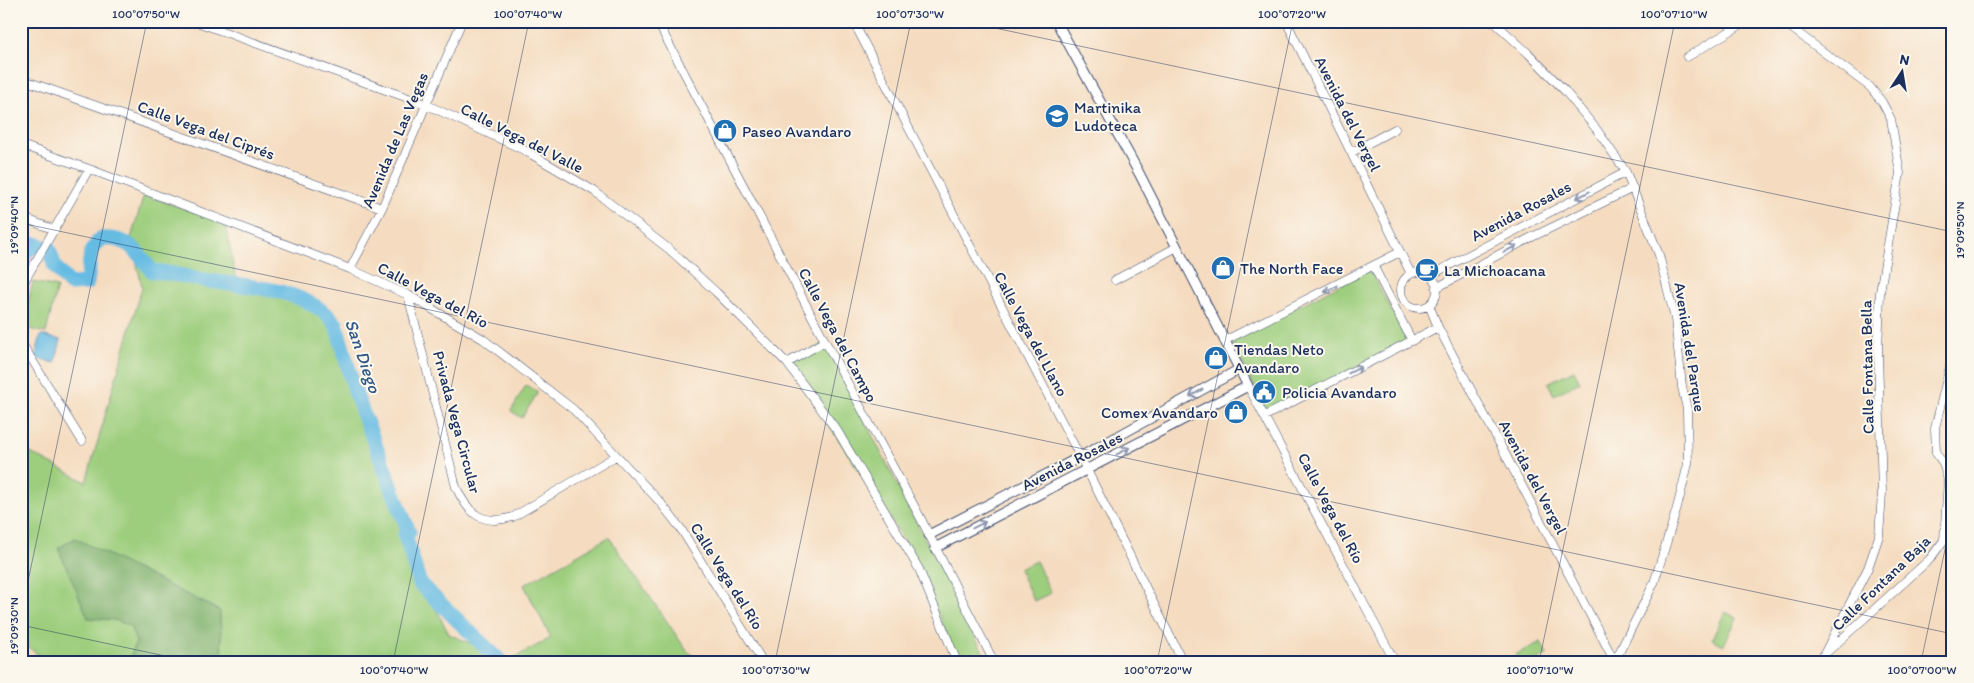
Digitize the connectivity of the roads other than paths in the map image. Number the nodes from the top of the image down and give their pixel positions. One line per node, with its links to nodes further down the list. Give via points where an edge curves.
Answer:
1 (194, 21): 12 (street, Calle Vega del Valle)
2 (462, 21): 12 (street, Avenida de Las Vegas)
3 (657, 21): 40 (street, Calle Vega del Campo)
4 (853, 21): 51 (street, Calle Vega del Llano)
5 (1056, 21): 24 (street, Calle Vega del Río)
6 (1286, 21): 15 (street, Avenida del Vergel)
7 (1493, 21): 17 (street, Avenida del Parque, via 1565,90)
8 (1747, 21): 10 (street)
9 (1782, 21): 57 (street, Calle Fontana Bella, via 1876,94 1894,128 1900,173 1880,292 1878,353 1882,493 1879,536 1868,568)
10 (1687, 57)
11 (21, 79): 19 (street, Calle Vega del Ciprés)
12 (425, 104): 19 (street, Avenida de Las Vegas); 45 (street, Calle Vega del Valle, via 524,150 594,191 670,250)
13 (1394, 129): 15 (street)
14 (21, 145): 16 (street, Calle Vega del Río)
15 (1352, 152): 25 (street, Avenida del Vergel)
16 (89, 169): 22 (street); 27 (street, Calle Vega del Río)
17 (1626, 172): 18 (street, Avenida del Parque); 21 (street, Avenida Rosales, one-way to 21)
18 (1634, 188): 23 (street, Avenida Rosales); 63 (street, Avenida del Parque, via 1671,298 1687,409 1688,445 1686,472 1661,564 1645,604)
19 (382, 208): 27 (street, Avenida de Las Vegas)
20 (21, 217): 22 (street)
21 (1524, 228): 23 (street); 29 (street, Avenida Rosales)
22 (55, 230): 31 (street)
23 (1530, 238): 32 (street, Avenida Rosales, one-way to 23)
24 (1177, 246): 30 (street); 41 (street, Calle Vega del Río)
25 (1400, 252): 26 (street); 28 (street, Avenida del Vergel)
26 (1374, 267): 35 (street); 41 (street, one-way to 41)
27 (350, 269): 33 (street, Calle Vega del Río)
28 (1411, 274): 29 (street, via 1418,272); 34 (street, via 1401,287)
29 (1429, 276): 32 (street)
30 (1115, 280)
31 (21, 287)
32 (1436, 288): 36 (street, via 1435,298)
33 (408, 295): 50 (street, Calle Vega del Río, via 483,339 574,410); 50 (street, Privada Vega Circular, via 456,487 471,513 488,519 513,517)
34 (1403, 298): 35 (street); 36 (street, via 1411,306)
35 (1394, 304): 42 (street)
36 (1429, 305): 38 (street, Avenida del Vergel)
37 (21, 323): 39 (street, via 24,332)
38 (1438, 327): 42 (street); 63 (street, Avenida del Vergel)
39 (21, 337)
40 (824, 341): 45 (street); 55 (street, Calle Vega del Campo)
41 (1224, 341): 46 (street, Calle Vega del Río)
42 (1412, 341): 48 (street, one-way to 42)
43 (21, 342): 49 (street)
44 (1953, 354): 53 (street, Calle Fontana Baja, via 1935,428 1936,453 1948,480)
45 (787, 363): 59 (street, via 853,455 911,554)
46 (1238, 370): 47 (street, Calle Vega del Río); 51 (street, Avenida Rosales, one-way to 51)
47 (1248, 386): 48 (street, Calle Vega del Río); 52 (street, Avenida Rosales, one-way to 47)
48 (1265, 416): 62 (street, Calle Vega del Río)
49 (82, 441)
50 (616, 456): 58 (street, Calle Vega del Río, via 681,529)
51 (1080, 457): 52 (street, Calle Vega del Llano); 55 (street, Avenida Rosales)
52 (1087, 470): 56 (street, Avenida Rosales, one-way to 52); 61 (street, Calle Vega del Llano)
53 (1946, 522): 54 (street, Calle Fontana Baja); 57 (street, Calle Fontana Baja, via 1944,540 1935,555)
54 (1953, 532)
55 (929, 535): 56 (street, Calle Vega del Campo)
56 (935, 548): 60 (street, Calle Vega del Campo)
57 (1821, 659)
58 (763, 662)
59 (957, 662)
60 (994, 662)
61 (1183, 662)
62 (1395, 662)
63 (1615, 662)

